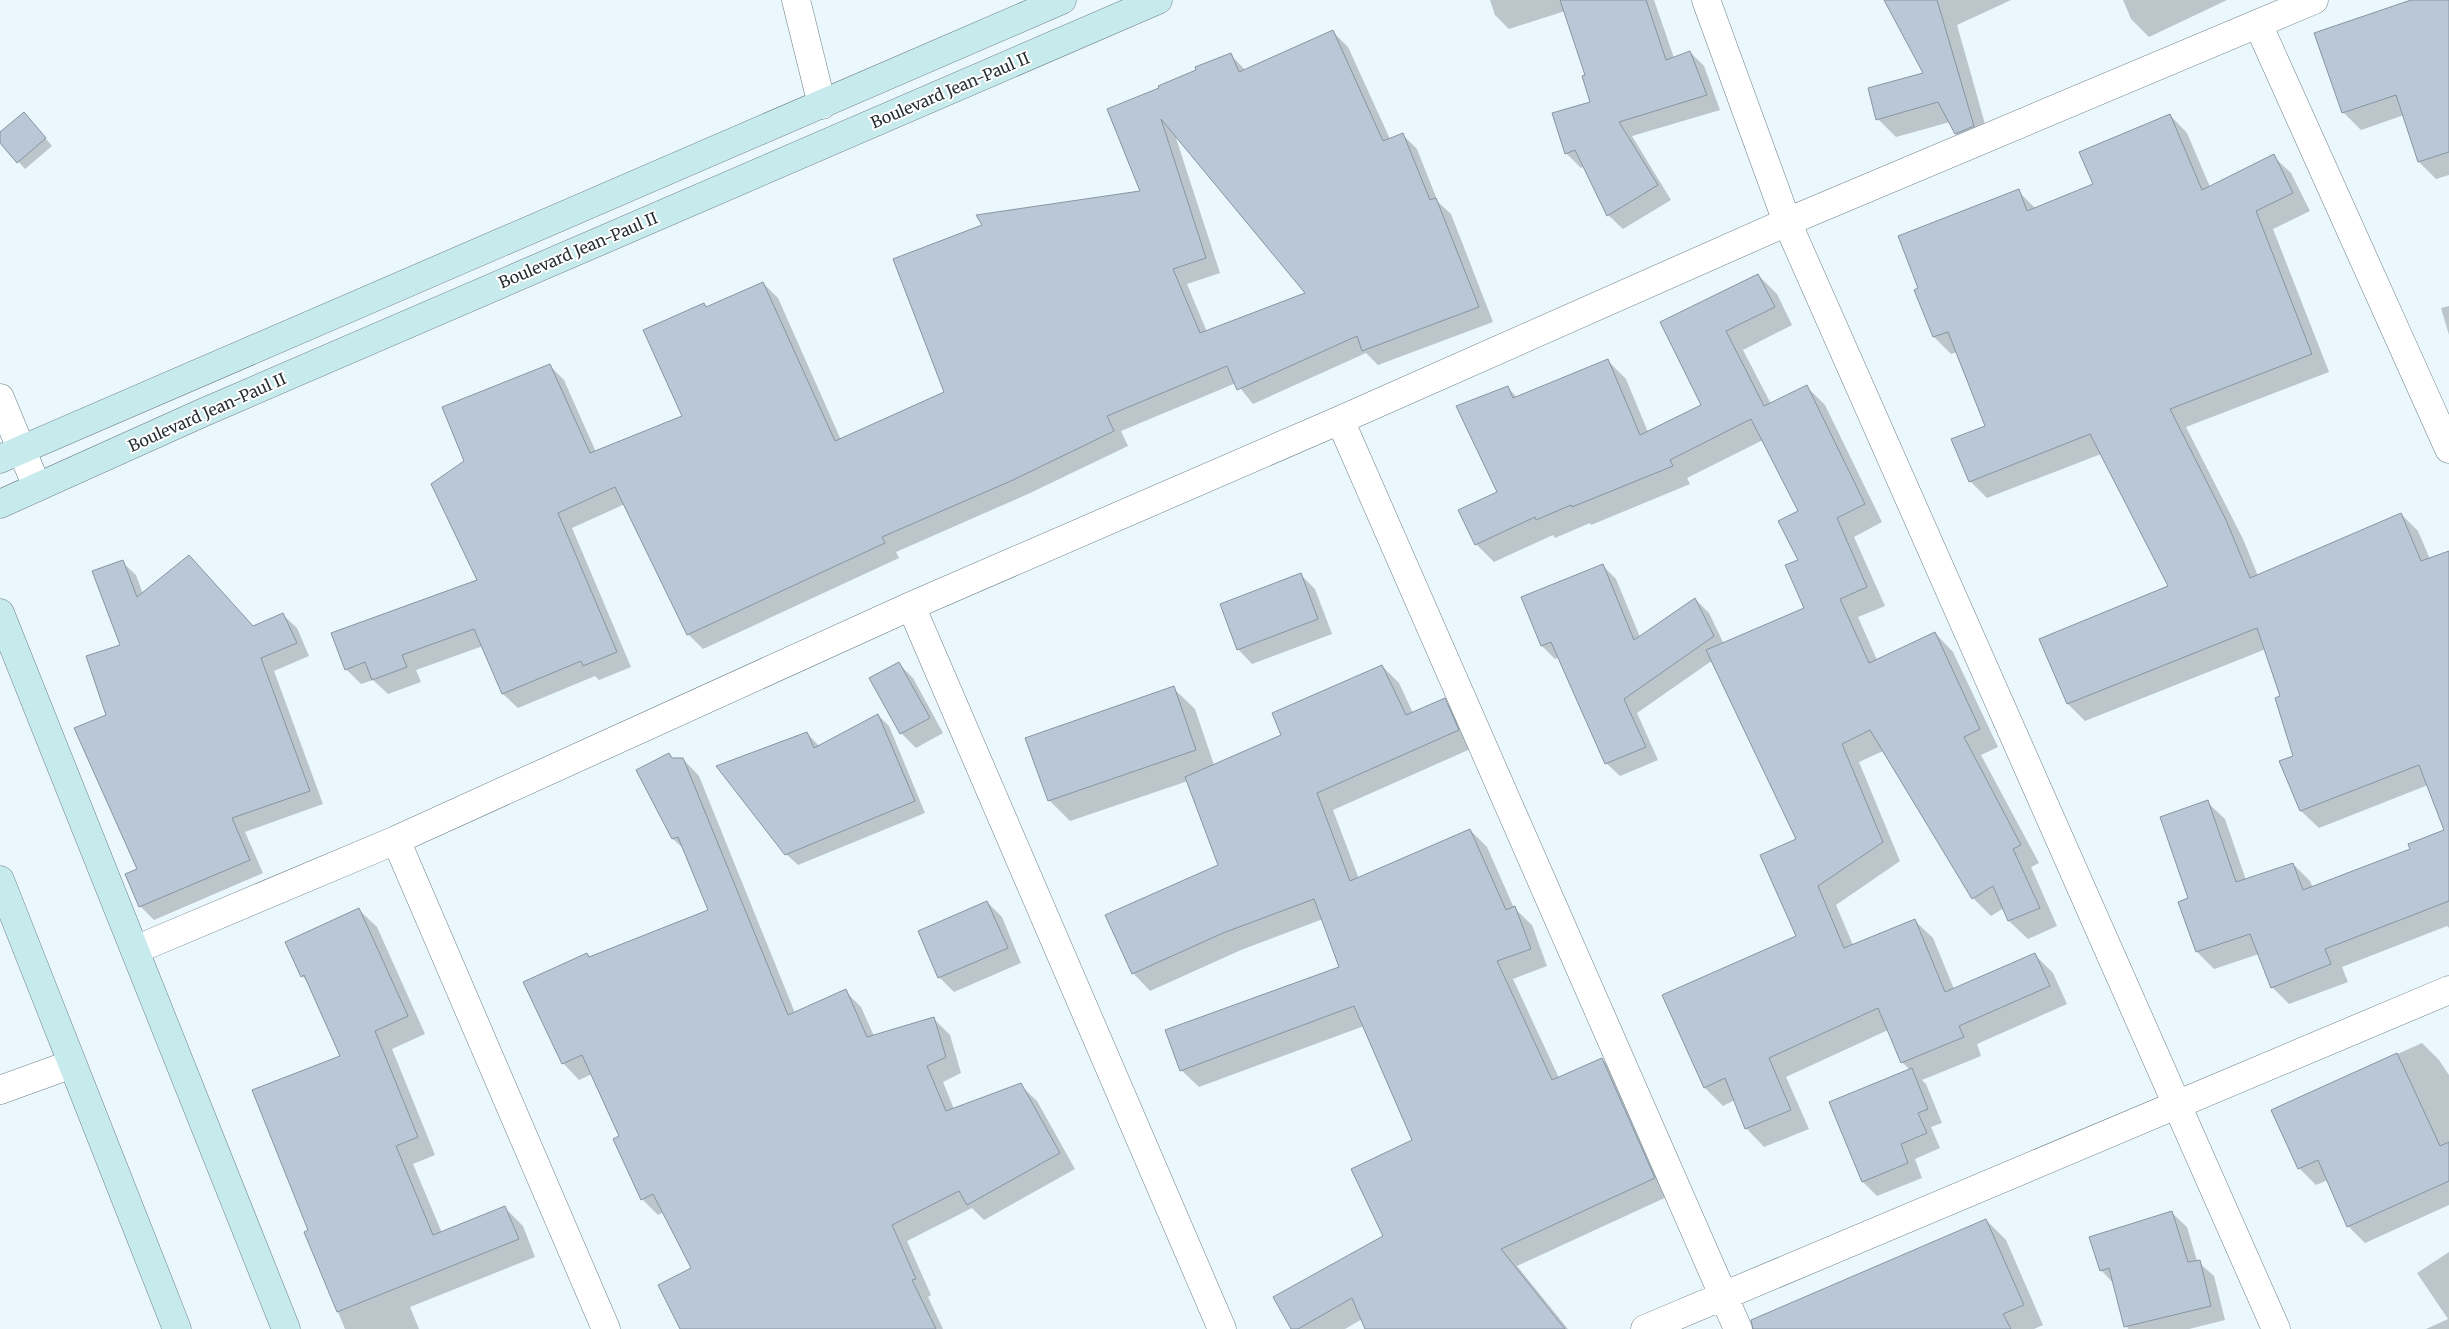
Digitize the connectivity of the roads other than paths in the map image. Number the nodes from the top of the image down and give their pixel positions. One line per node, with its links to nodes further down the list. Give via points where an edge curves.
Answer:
1 (796, 0): 7 (street)
2 (1062, 0): 7 (main road)
3 (1158, 0): 13 (main road, Boulevard Jean-Paul II)
4 (1706, 0): 8 (street)
5 (2314, 0): 6 (street)
6 (2258, 24): 8 (street); 11 (street)
7 (822, 105): 12 (main road)
8 (1787, 222): 10 (street); 23 (street)
9 (0, 398): 12 (street)
10 (1340, 420): 15 (street); 24 (street)
11 (2449, 449)
12 (11, 454): 13 (street)
13 (37, 487): 14 (main road, Boulevard Jean-Paul II)
14 (0, 504)
15 (911, 606): 17 (street); 28 (street)
16 (0, 613): 19 (main road)
17 (396, 840): 19 (street); 27 (street)
18 (0, 880): 21 (main road)
19 (135, 950): 26 (main road)
20 (2449, 990): 23 (street)
21 (72, 1064): 22 (street); 25 (main road)
22 (0, 1090)
23 (2177, 1105): 24 (street); 31 (street)
24 (1723, 1297): 29 (street); 30 (street)
25 (177, 1329)
26 (286, 1329)
27 (606, 1329)
28 (1222, 1329)
29 (1645, 1329)
30 (1738, 1329)
31 (2276, 1329)

